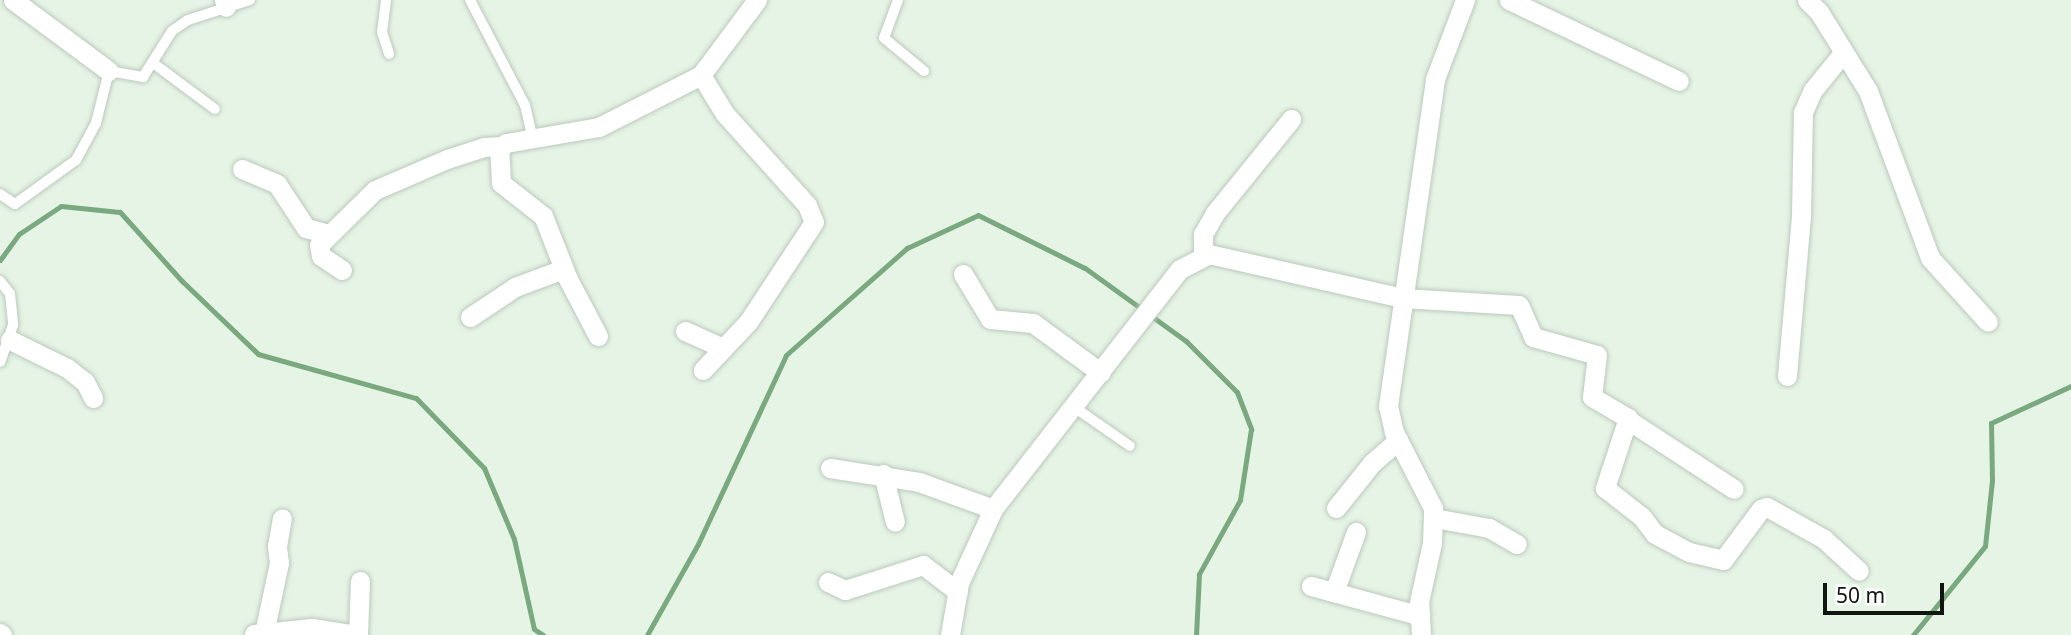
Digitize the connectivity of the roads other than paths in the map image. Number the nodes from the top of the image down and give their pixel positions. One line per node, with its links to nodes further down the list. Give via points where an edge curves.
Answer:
1 (13, 0): 14 (street)
2 (250, 0): 10 (lane)
3 (386, 0): 12 (lane, via 382,32)
4 (470, 0): 20 (lane, via 525,105)
5 (757, 0): 16 (street)
6 (898, 0): 15 (lane, via 884,38)
7 (1465, 0): 30 (street, via 1435,79)
8 (1510, 0): 17 (street)
9 (1807, 0): 11 (street)
10 (225, 3): 13 (lane, via 172,32 154,53)
11 (1843, 53): 32 (street, via 1868,91 1923,245 1942,274); 40 (street, via 1813,90 1803,112 1801,215)
12 (389, 54)
13 (153, 63): 14 (lane, via 136,79); 18 (lane)
14 (109, 71): 23 (lane, via 96,123 76,160 15,204)
15 (924, 71)
16 (701, 75): 20 (street, via 598,127); 36 (street, via 725,114 807,205 814,222 748,322)
17 (1679, 82)
18 (215, 109)
19 (1291, 119): 25 (street, via 1214,213 1203,234)
20 (533, 139): 21 (street)
21 (502, 146): 24 (street, via 484,147 375,190); 26 (street, via 497,154 501,183 543,216)
22 (242, 169): 24 (street, via 277,184 306,228)
23 (0, 194)
24 (328, 234): 27 (street, via 319,245 321,256)
25 (1203, 254): 30 (street); 39 (street, via 1188,262 1168,285)
26 (563, 269): 31 (street, via 514,287); 34 (street)
27 (342, 270)
28 (963, 274): 39 (street, via 990,319 1033,323)
29 (0, 281): 35 (lane, via 10,294)
30 (1402, 298): 43 (street, via 1518,306 1533,337 1597,355 1592,397 1624,412); 44 (street, via 1388,405)
31 (470, 317)
32 (1989, 322)
33 (685, 331): 36 (street)
34 (598, 335)
35 (10, 340): 37 (lane); 41 (street, via 67,368 85,382)
36 (723, 348): 38 (street)
37 (0, 362)
38 (703, 370)
39 (1101, 373): 42 (street)
40 (1787, 376)
41 (93, 398)
42 (1073, 407): 45 (lane); 50 (street)
43 (1628, 420): 48 (street); 56 (street, via 1605,488 1663,539 1689,552 1723,560 1760,509 1767,507 1824,539)
44 (1398, 440): 49 (street, via 1372,463); 52 (street, via 1430,498)
45 (1130, 446)
46 (830, 468): 47 (street)
47 (883, 474): 50 (street); 53 (street)
48 (1734, 489)
49 (1336, 508)
50 (993, 509): 60 (street)
51 (282, 518): 63 (street, via 279,563)
52 (1434, 519): 55 (street, via 1489,528); 62 (street)
53 (895, 522)
54 (1356, 532): 61 (street)
55 (1517, 544)
56 (1859, 571)
57 (360, 581): 64 (street)
58 (828, 582): 60 (street, via 845,590 923,565)
59 (1311, 586): 61 (street)
60 (958, 592): 65 (street)
61 (1334, 592): 62 (street)
62 (1419, 615): 66 (street)
63 (258, 634): 64 (street, via 312,628)
64 (358, 635)
65 (950, 635)
66 (1421, 635)

